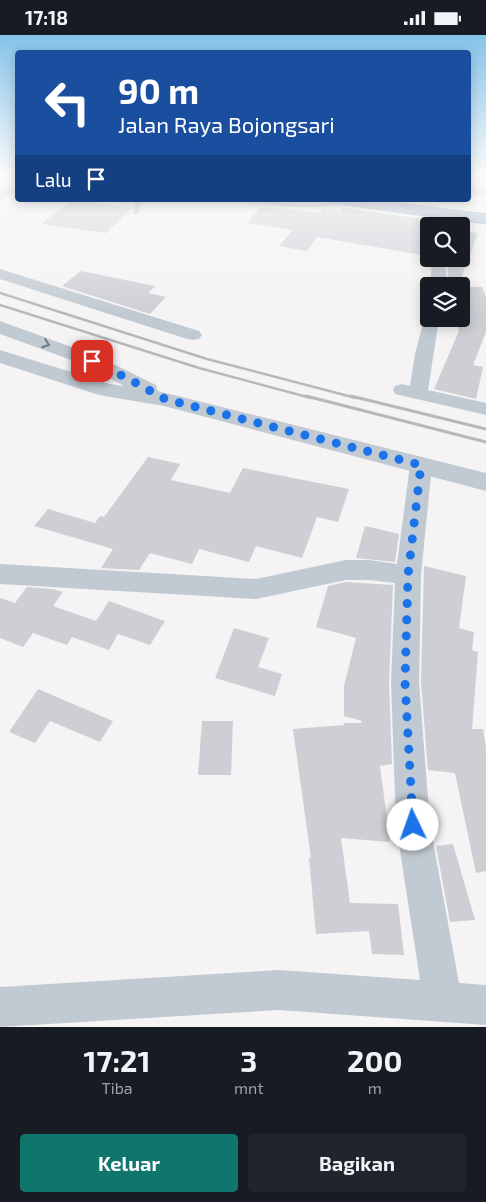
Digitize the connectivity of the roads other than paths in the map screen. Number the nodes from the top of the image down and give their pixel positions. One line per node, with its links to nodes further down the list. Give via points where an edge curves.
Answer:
1 (0, 274): 4 (street)
2 (0, 327): 6 (street, one-way to 6, via 92,361)
3 (429, 327): 7 (street, via 420,384 409,391)
4 (193, 335)
5 (0, 356): 6 (street, via 107,390)
6 (165, 399): 8 (street)
7 (486, 409)
8 (421, 465): 9 (street); 11 (street)
9 (486, 482)
10 (0, 574): 11 (street, via 256,589 350,569)
11 (408, 575): 12 (street, via 405,682 413,825)
12 (443, 1002): 13 (street); 14 (street, via 279,990)
13 (486, 1005)
14 (0, 1007)

